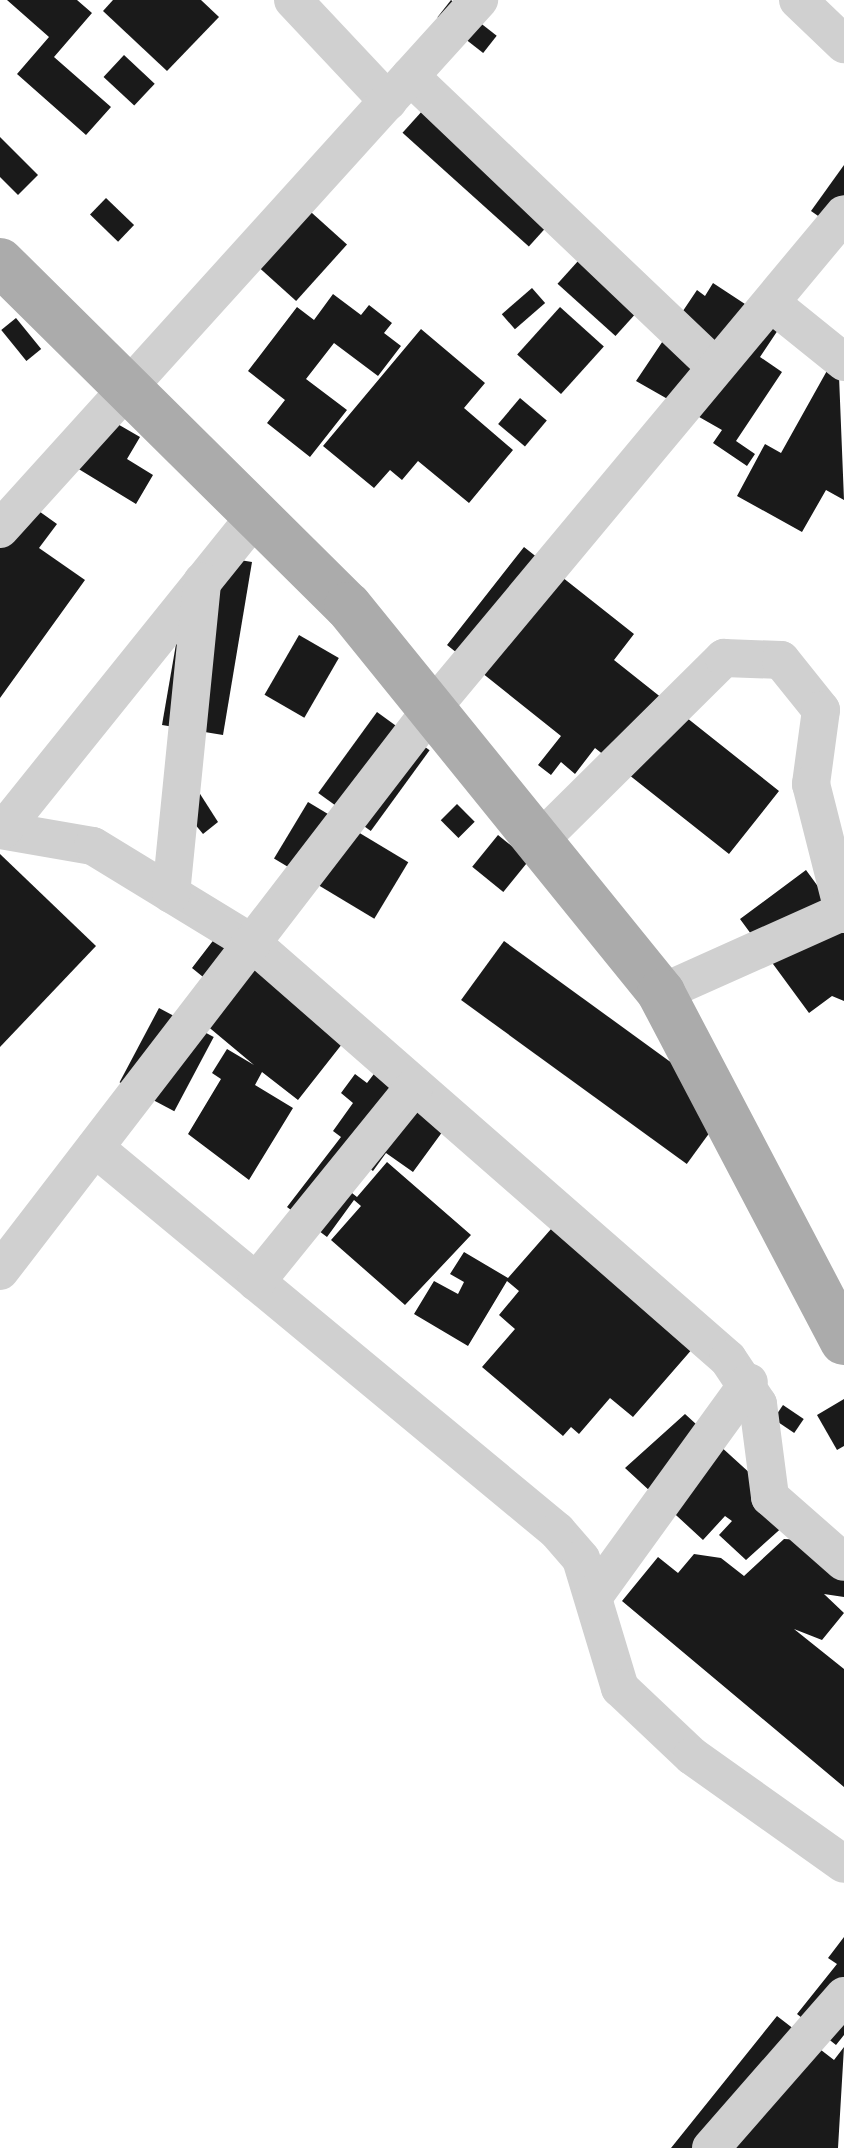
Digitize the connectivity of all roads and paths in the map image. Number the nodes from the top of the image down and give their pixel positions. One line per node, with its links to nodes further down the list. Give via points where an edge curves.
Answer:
1 (293, 0): 5 (street)
2 (480, 0): 5 (street)
3 (798, 0): 4 (street)
4 (844, 44)
5 (399, 89): 10 (street); 11 (street)
6 (844, 214): 8 (street)
7 (0, 262): 11 (main road)
8 (770, 302): 9 (street); 10 (street)
9 (844, 362)
10 (716, 367): 15 (street)
11 (128, 388): 12 (main road); 13 (street)
12 (256, 515): 14 (street); 15 (main road)
13 (0, 529)
14 (202, 582): 16 (street); 18 (street)
15 (434, 706): 17 (main road); 20 (street)
16 (1, 830): 18 (street, via 93,846)
17 (540, 840): 19 (street, via 724,658 780,660 820,710 811,784); 21 (main road)
18 (171, 894): 20 (street)
19 (844, 912): 21 (street)
20 (252, 943): 22 (street); 23 (street)
21 (661, 992): 26 (main road)
22 (415, 1086): 25 (street); 27 (street)
23 (94, 1148): 24 (street); 25 (street)
24 (0, 1271)
25 (256, 1282): 29 (street, via 557,1531)
26 (844, 1341)
27 (748, 1382): 28 (street, via 770,1497); 29 (street)
28 (844, 1562)
29 (594, 1596): 30 (street, via 620,1688 692,1756)
30 (844, 1864)
31 (844, 1996): 32 (street)
32 (711, 2148)

